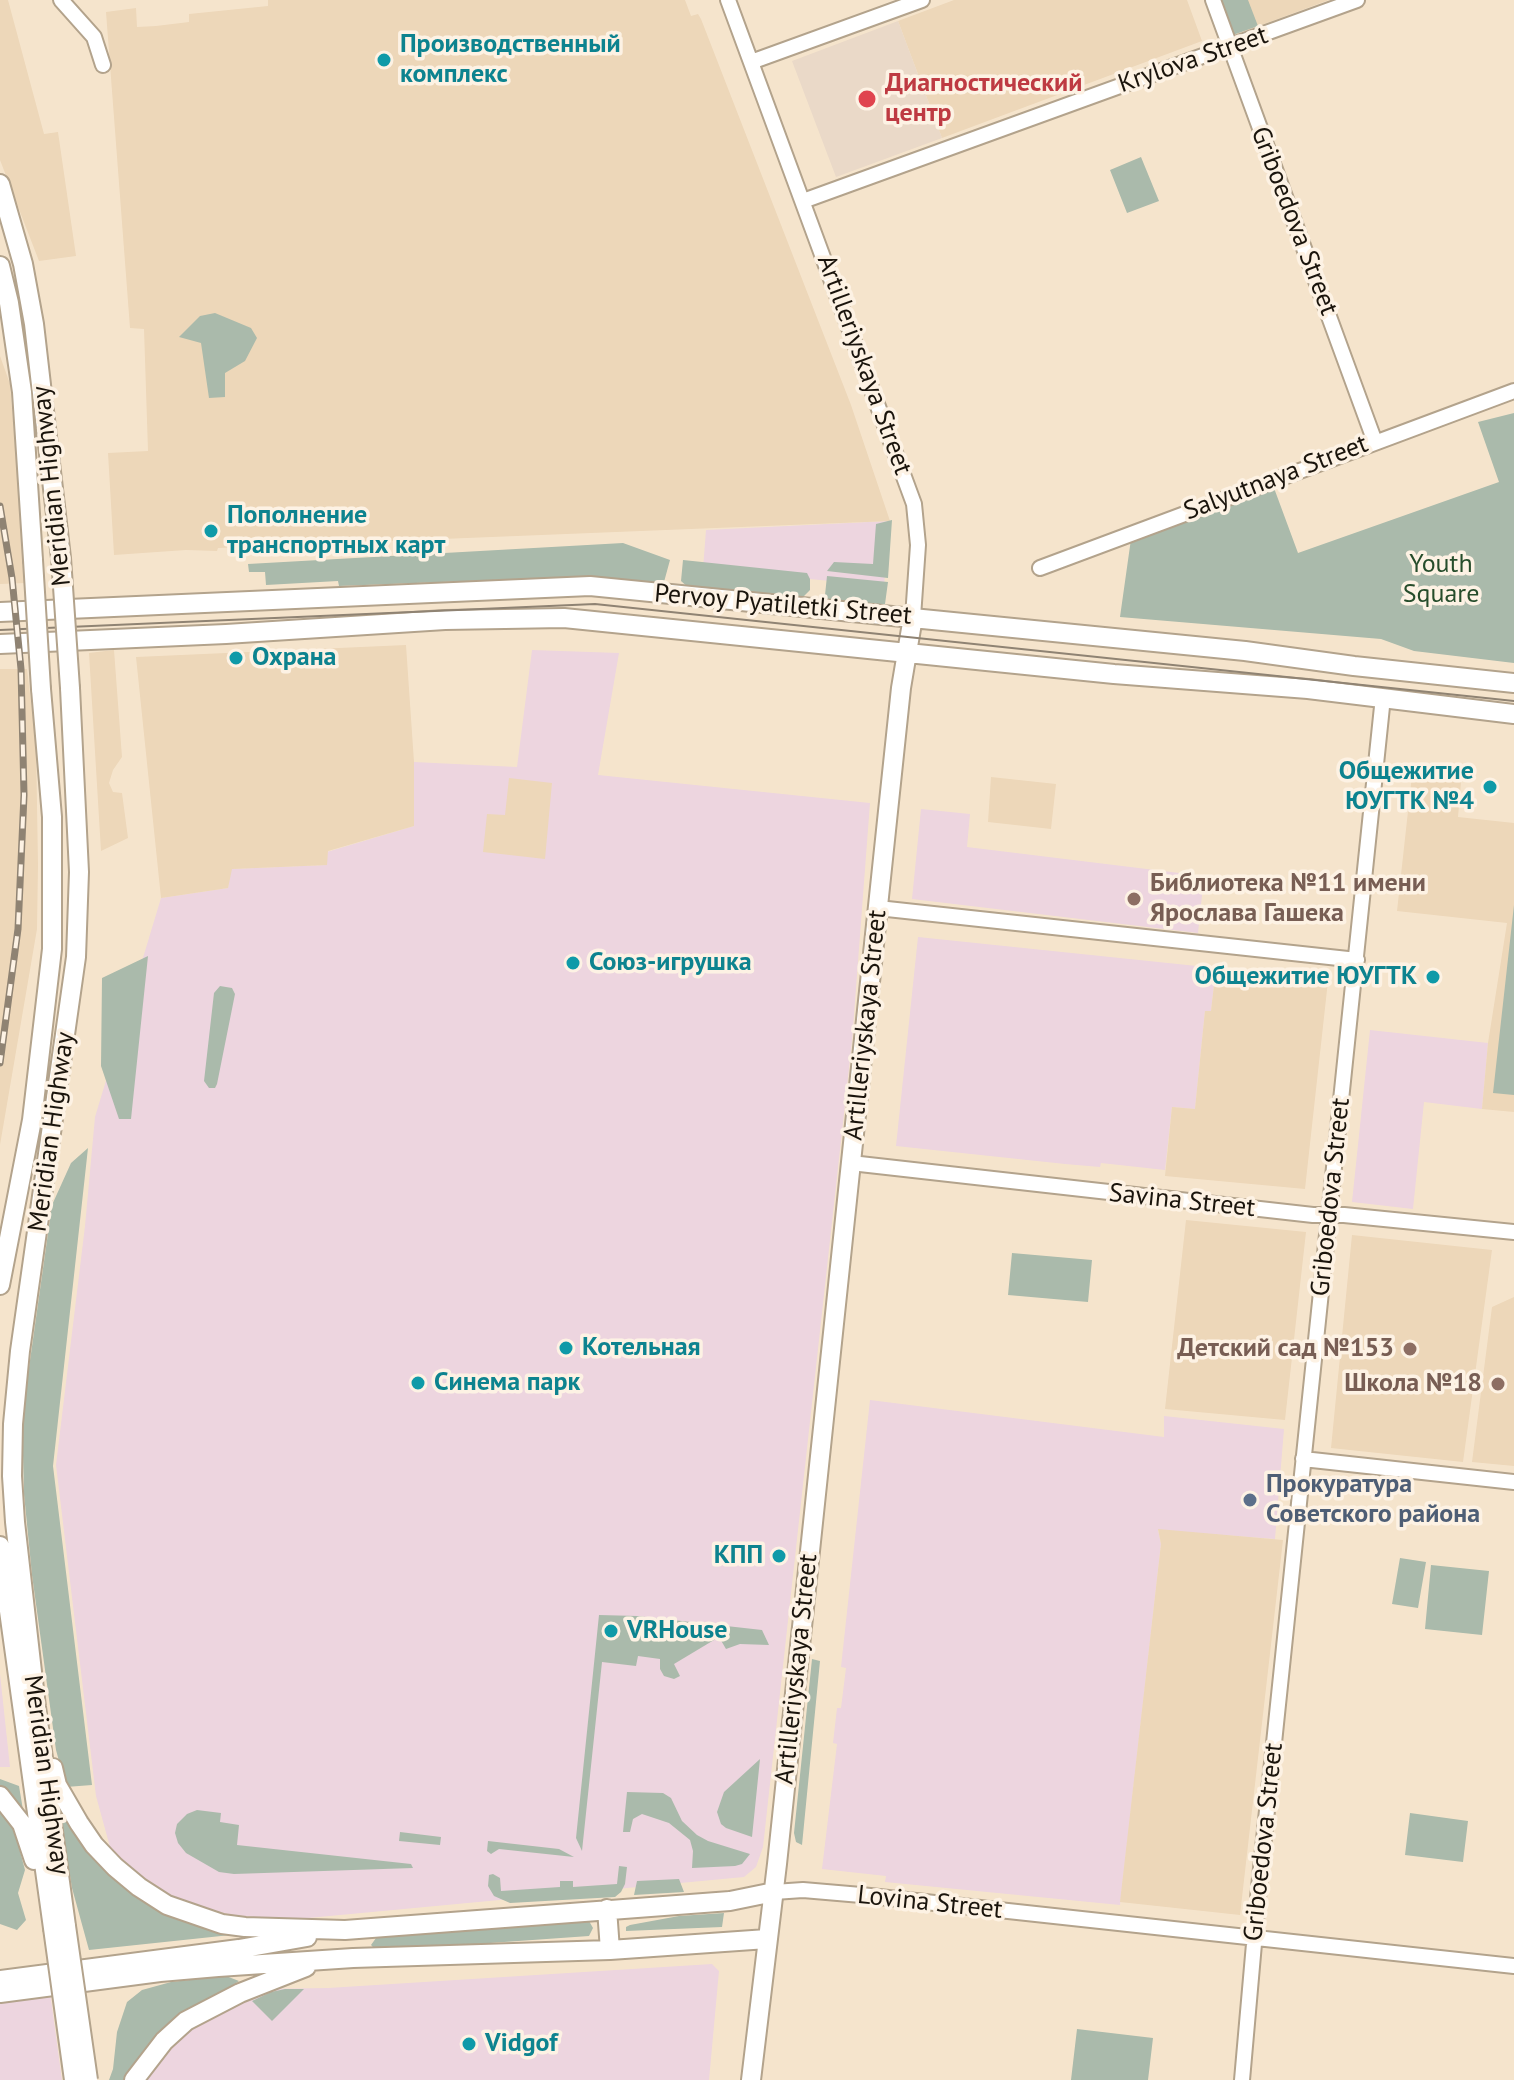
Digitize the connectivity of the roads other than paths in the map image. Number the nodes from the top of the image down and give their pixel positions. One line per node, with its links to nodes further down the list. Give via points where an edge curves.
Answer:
1 (61, 0): 8 (street, via 94,37)
2 (728, 0): 7 (street, Artilleriyskaya Street)
3 (922, 0): 7 (street)
4 (1213, 0): 6 (street, Griboedova Street)
5 (1357, 0): 6 (street, Krylova Street)
6 (1229, 45): 10 (street, Krylova Street); 13 (street, Griboedova Street)
7 (751, 62): 10 (street, Artilleriyskaya Street)
8 (103, 65)
9 (0, 184): 31 (main road, Meridian Highway, bridge, via 34,324 61,558 79,872 76,957 13,1424 15,1522)
10 (803, 201): 16 (street, Artilleriyskaya Street, via 914,504 918,545)
11 (0, 266): 27 (main road, Meridian Highway, bridge, via 22,392 54,865 50,989 32,1120)
12 (1514, 391): 13 (street, Salyutnaya Street)
13 (1375, 442): 14 (street, Salyutnaya Street)
14 (1040, 568)
15 (0, 612): 16 (main road, Pervoy Pyatiletki Street, via 574,586)
16 (913, 617): 18 (main road, Artilleriyskaya Street); 19 (main road, Pervoy Pyatiletki Street)
17 (0, 644): 18 (main road, Pervoy Pyatiletki Street, via 564,618)
18 (908, 652): 20 (main road, Pervoy Pyatiletki Street); 22 (main road, Artilleriyskaya Street)
19 (1514, 683)
20 (1383, 697): 21 (main road, Pervoy Pyatiletki Street); 23 (street, Griboedova Street)
21 (1514, 714)
22 (878, 908): 23 (street); 24 (main road, Artilleriyskaya Street)
23 (1357, 960): 25 (street, Griboedova Street)
24 (851, 1163): 25 (street, Savina Street); 33 (main road, Artilleriyskaya Street)
25 (1329, 1215): 26 (street, Savina Street); 28 (street, Griboedova Street)
26 (1514, 1232)
27 (0, 1285)
28 (1303, 1459): 29 (street); 37 (street, Griboedova Street)
29 (1514, 1482)
30 (0, 1546): 35 (main road, Meridian Highway)
31 (36, 1707): 35 (main road, Meridian Highway); 36 (main road, via 57,1785 104,1856 139,1887 167,1905 222,1924)
32 (0, 1796): 35 (main road, via 22,1824)
33 (774, 1892): 34 (main road, Lovina Street, via 730,1901); 37 (street, Lovina Street, via 832,1892); 38 (main road, Artilleriyskaya Street)
34 (607, 1909): 36 (main road, Lovina Street); 39 (main road)
35 (60, 1927): 45 (main road, Meridian Highway, bridge); 46 (main road, Meridian Highway, bridge)
36 (351, 1929): 40 (main road); 43 (main road)
37 (1254, 1938): 42 (street, Lovina Street); 49 (street, Griboedova Street)
38 (767, 1939): 39 (main road); 48 (main road, Artilleriyskaya Street)
39 (610, 1950): 40 (main road)
40 (353, 1958): 41 (main road)
41 (319, 1961): 44 (main road, via 160,1972); 47 (main road, via 186,2021)
42 (1514, 1966)
43 (0, 1980)
44 (0, 1993)
45 (74, 2080)
46 (88, 2080)
47 (134, 2080)
48 (751, 2080)
49 (1242, 2080)

